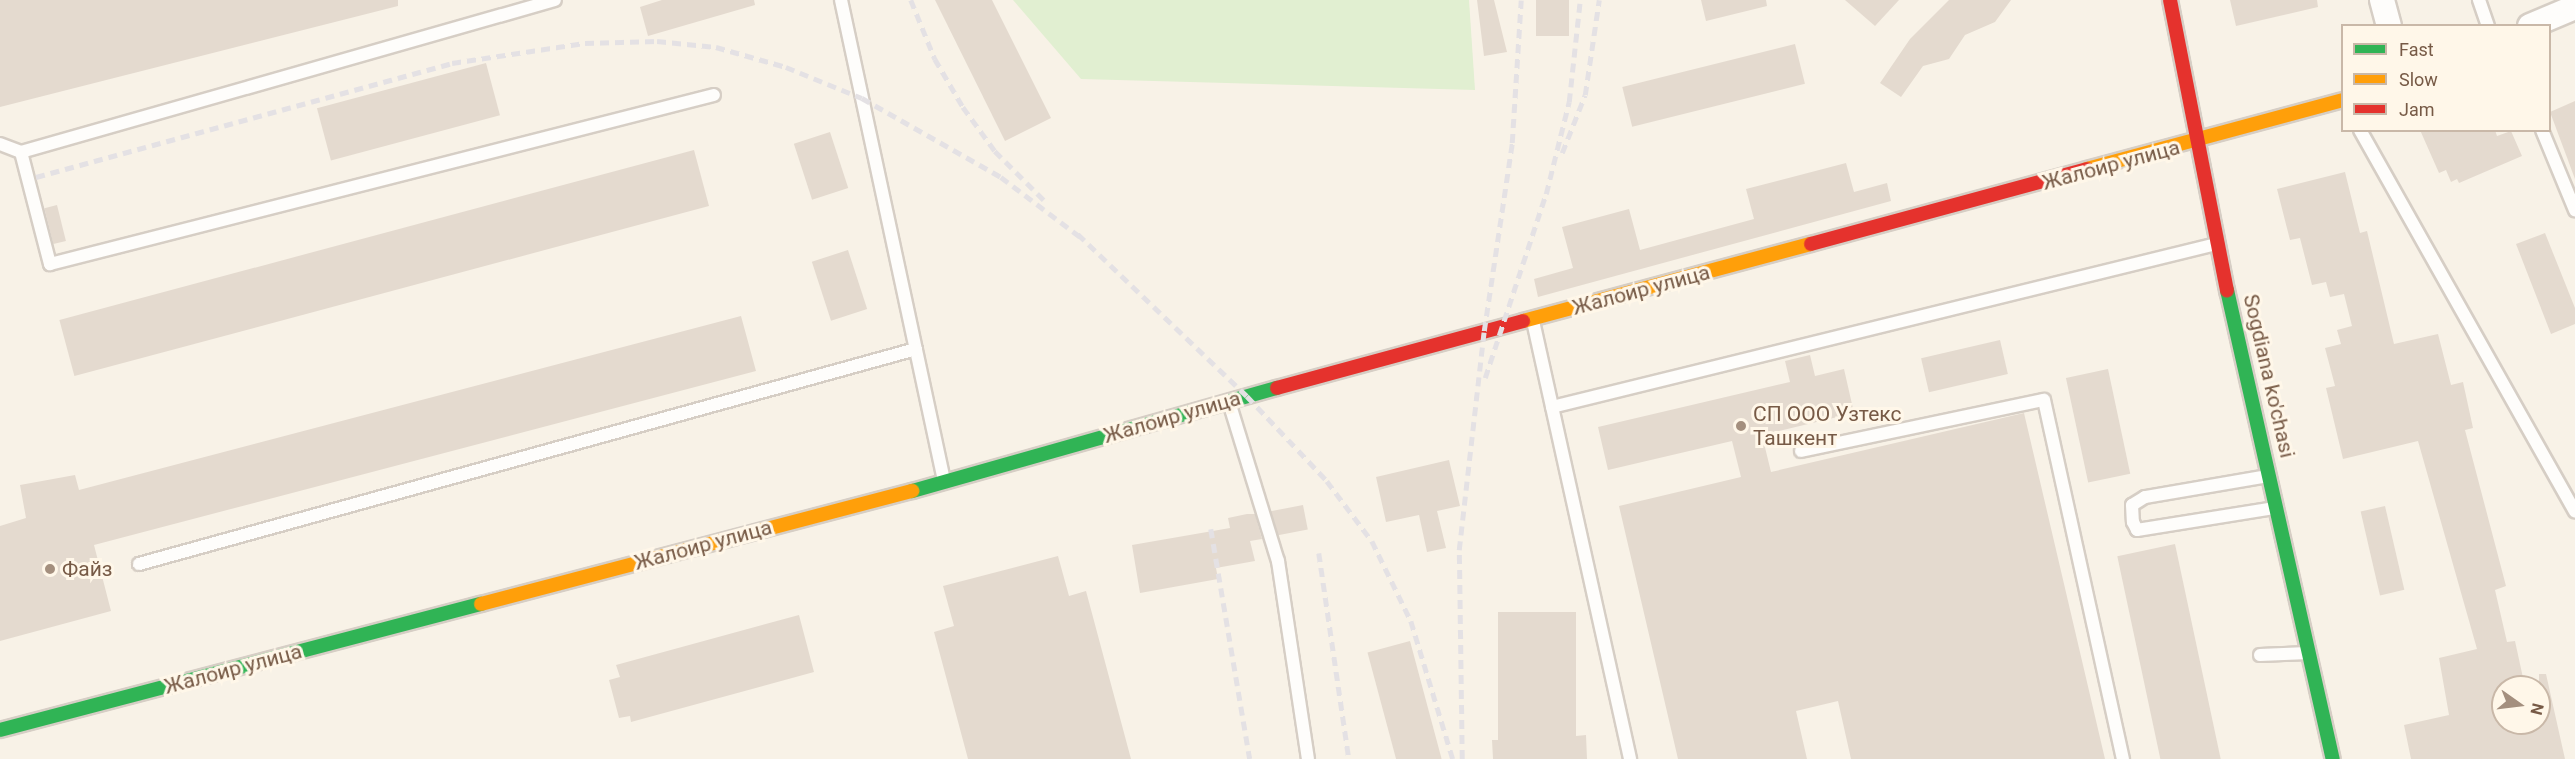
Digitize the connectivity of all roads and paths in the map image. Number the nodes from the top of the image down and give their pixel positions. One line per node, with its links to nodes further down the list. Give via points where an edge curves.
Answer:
1 (555, 0): 16 (lane)
2 (841, 0): 20 (lane)
3 (2170, 0): 14 (street, Sogdiana ko'chasi)
4 (2382, 0): 7 (street)
5 (2479, 0): 8 (lane)
6 (2575, 7): 9 (street)
7 (2388, 24)
8 (2487, 24)
9 (2535, 24)
10 (714, 95): 16 (lane, via 50,264)
11 (2341, 101): 14 (street, Жалоир улица)
12 (2361, 132): 27 (lane)
13 (2543, 132): 17 (lane)
14 (2196, 142): 18 (street, Sogdiana ko'chasi); 19 (street, Жалоир улица)
15 (0, 144): 16 (lane)
16 (21, 152)
17 (2575, 210)
18 (2217, 243): 22 (lane); 24 (street, Sogdiana ko'chasi)
19 (1533, 319): 21 (street, Жалоир улица); 22 (lane)
20 (916, 349): 25 (lane); 28 (lane)
21 (1228, 401): 25 (street, Жалоир улица); 32 (lane, via 1278,561)
22 (1552, 407): 33 (lane)
23 (1801, 451): 34 (lane, via 2043,400)
24 (2270, 476): 26 (street, Sogdiana ko'chasi); 26 (lane, via 2145,497 2132,505 2133,522 2136,530)
25 (945, 482): 31 (street, Жалоир улица)
26 (2276, 508): 29 (street, Sogdiana ko'chasi)
27 (2575, 512)
28 (139, 564)
29 (2309, 653): 30 (lane); 35 (street, Sogdiana ko'chasi)
30 (2260, 655)
31 (0, 729)
32 (1308, 759)
33 (1630, 759)
34 (2123, 759)
35 (2333, 759)

